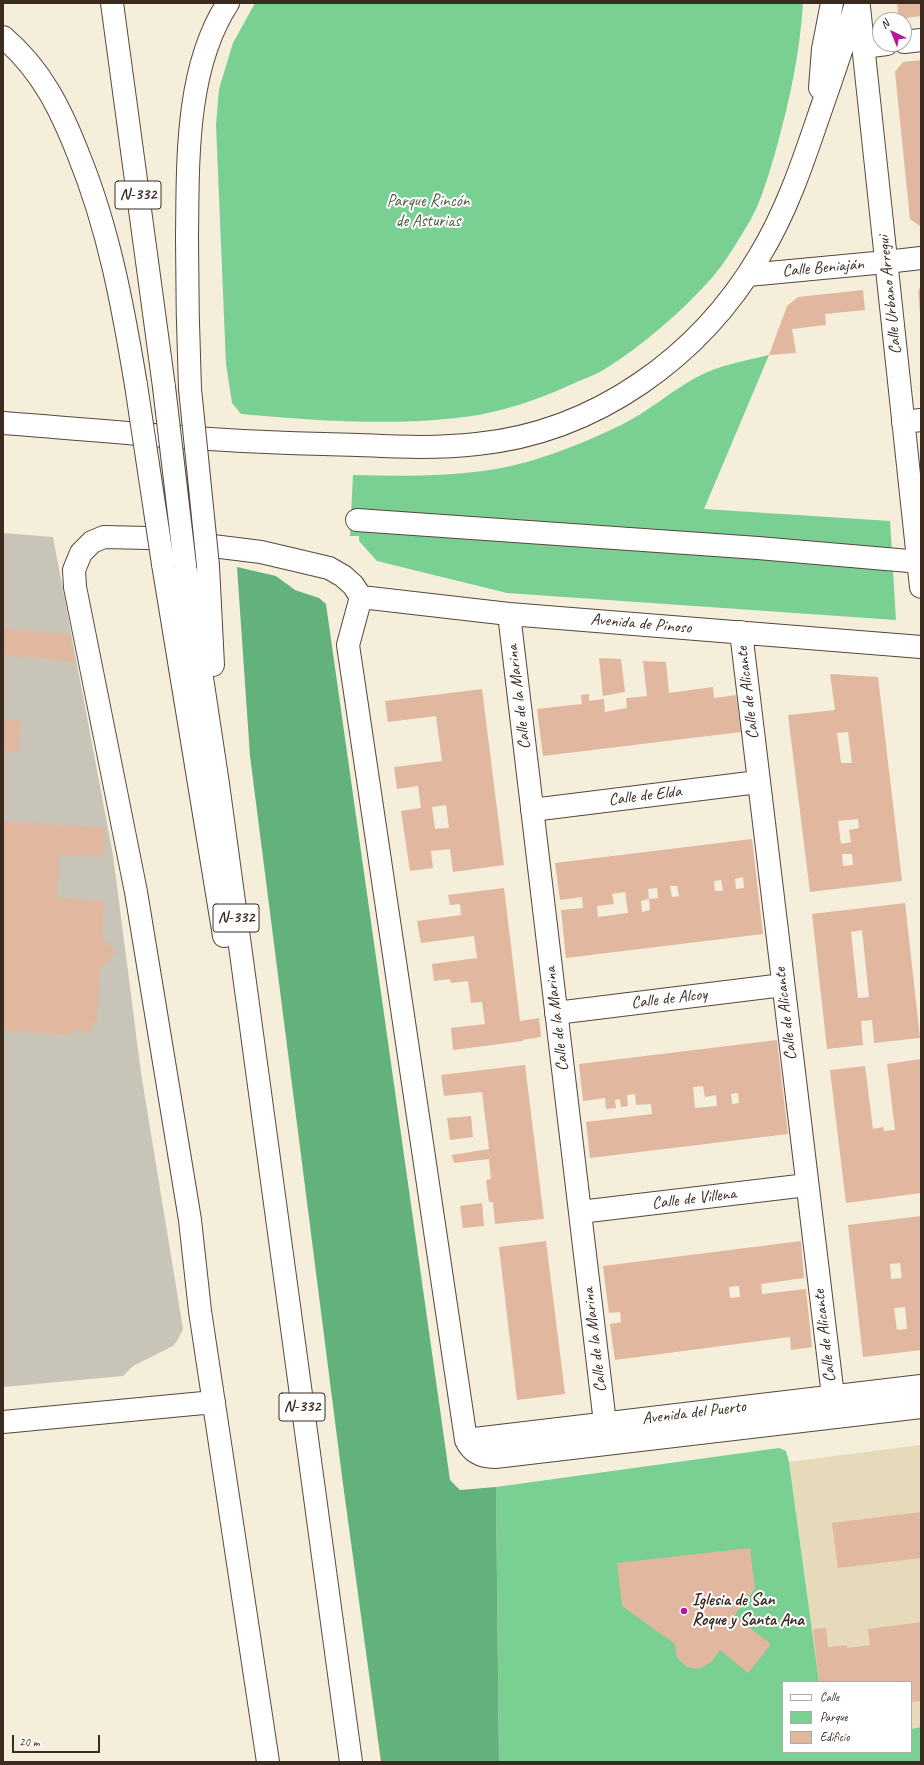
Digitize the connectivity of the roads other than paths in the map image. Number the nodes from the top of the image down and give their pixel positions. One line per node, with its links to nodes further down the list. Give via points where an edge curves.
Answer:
1 (112, 3): 22 (main road, N-332, bridge, via 164,387 185,565)
2 (228, 3): 22 (main road, N-332, bridge, via 210,38 194,98 187,208 190,389 208,566)
3 (832, 3): 8 (main road, via 823,49)
4 (858, 3): 7 (main road, Calle Urbano Arregui); 8 (main road)
5 (3, 38): 26 (main road, bridge, via 36,71 58,105 84,167 111,254 136,385 232,987)
6 (872, 46): 7 (main road)
7 (864, 47): 10 (main road, Calle Urbano Arregui)
8 (818, 119): 11 (main road, via 781,216)
9 (921, 258): 10 (main road, Calle Beniaján)
10 (886, 262): 11 (main road, Calle Beniaján); 12 (main road, Calle Urbano Arregui)
11 (748, 274): 13 (main road, via 724,309 696,339 671,362 638,386 599,408 560,425 521,437 445,447 274,443)
12 (912, 421): 15 (main road, Calle Urbano Arregui)
13 (3, 423)
14 (357, 520): 15 (main road)
15 (920, 562): 16 (main road, Calle Urbano Arregui)
16 (921, 587)
17 (360, 597): 18 (main road, Avenida de Pinoso); 31 (main road, via 353,585 329,568 261,552 148,538 104,537 92,542 81,553 74,570 75,587 136,892 190,1220); 35 (main road, via 348,645)
18 (509, 614): 19 (main road, Avenida de Pinoso); 23 (main road, Calle de la Marina)
19 (741, 632): 20 (main road, Avenida de Pinoso); 21 (main road, Calle de Alicante)
20 (921, 647)
21 (758, 782): 23 (main road, Calle de Elda); 24 (main road, Calle de Alicante)
22 (218, 784): 26 (main road, N-332)
23 (532, 810): 25 (main road, Calle de la Marina)
24 (783, 985): 25 (main road, Calle de Alcoy); 27 (main road, Calle de Alicante)
25 (556, 1013): 28 (main road, Calle de la Marina)
26 (254, 1052): 37 (main road, N-332)
27 (807, 1185): 28 (main road, Calle de Villena); 30 (main road, Calle de Alicante)
28 (580, 1212): 34 (main road, Calle de la Marina)
29 (921, 1386): 30 (main road, Avenida del Puerto)
30 (833, 1396): 34 (main road, Avenida del Puerto)
31 (214, 1402): 33 (main road); 36 (main road)
32 (921, 1407): 35 (main road, Avenida del Puerto, via 495,1457 478,1455)
33 (3, 1422)
34 (605, 1423): 35 (main road, Avenida del Puerto)
35 (466, 1440)
36 (268, 1762)
37 (351, 1762)

